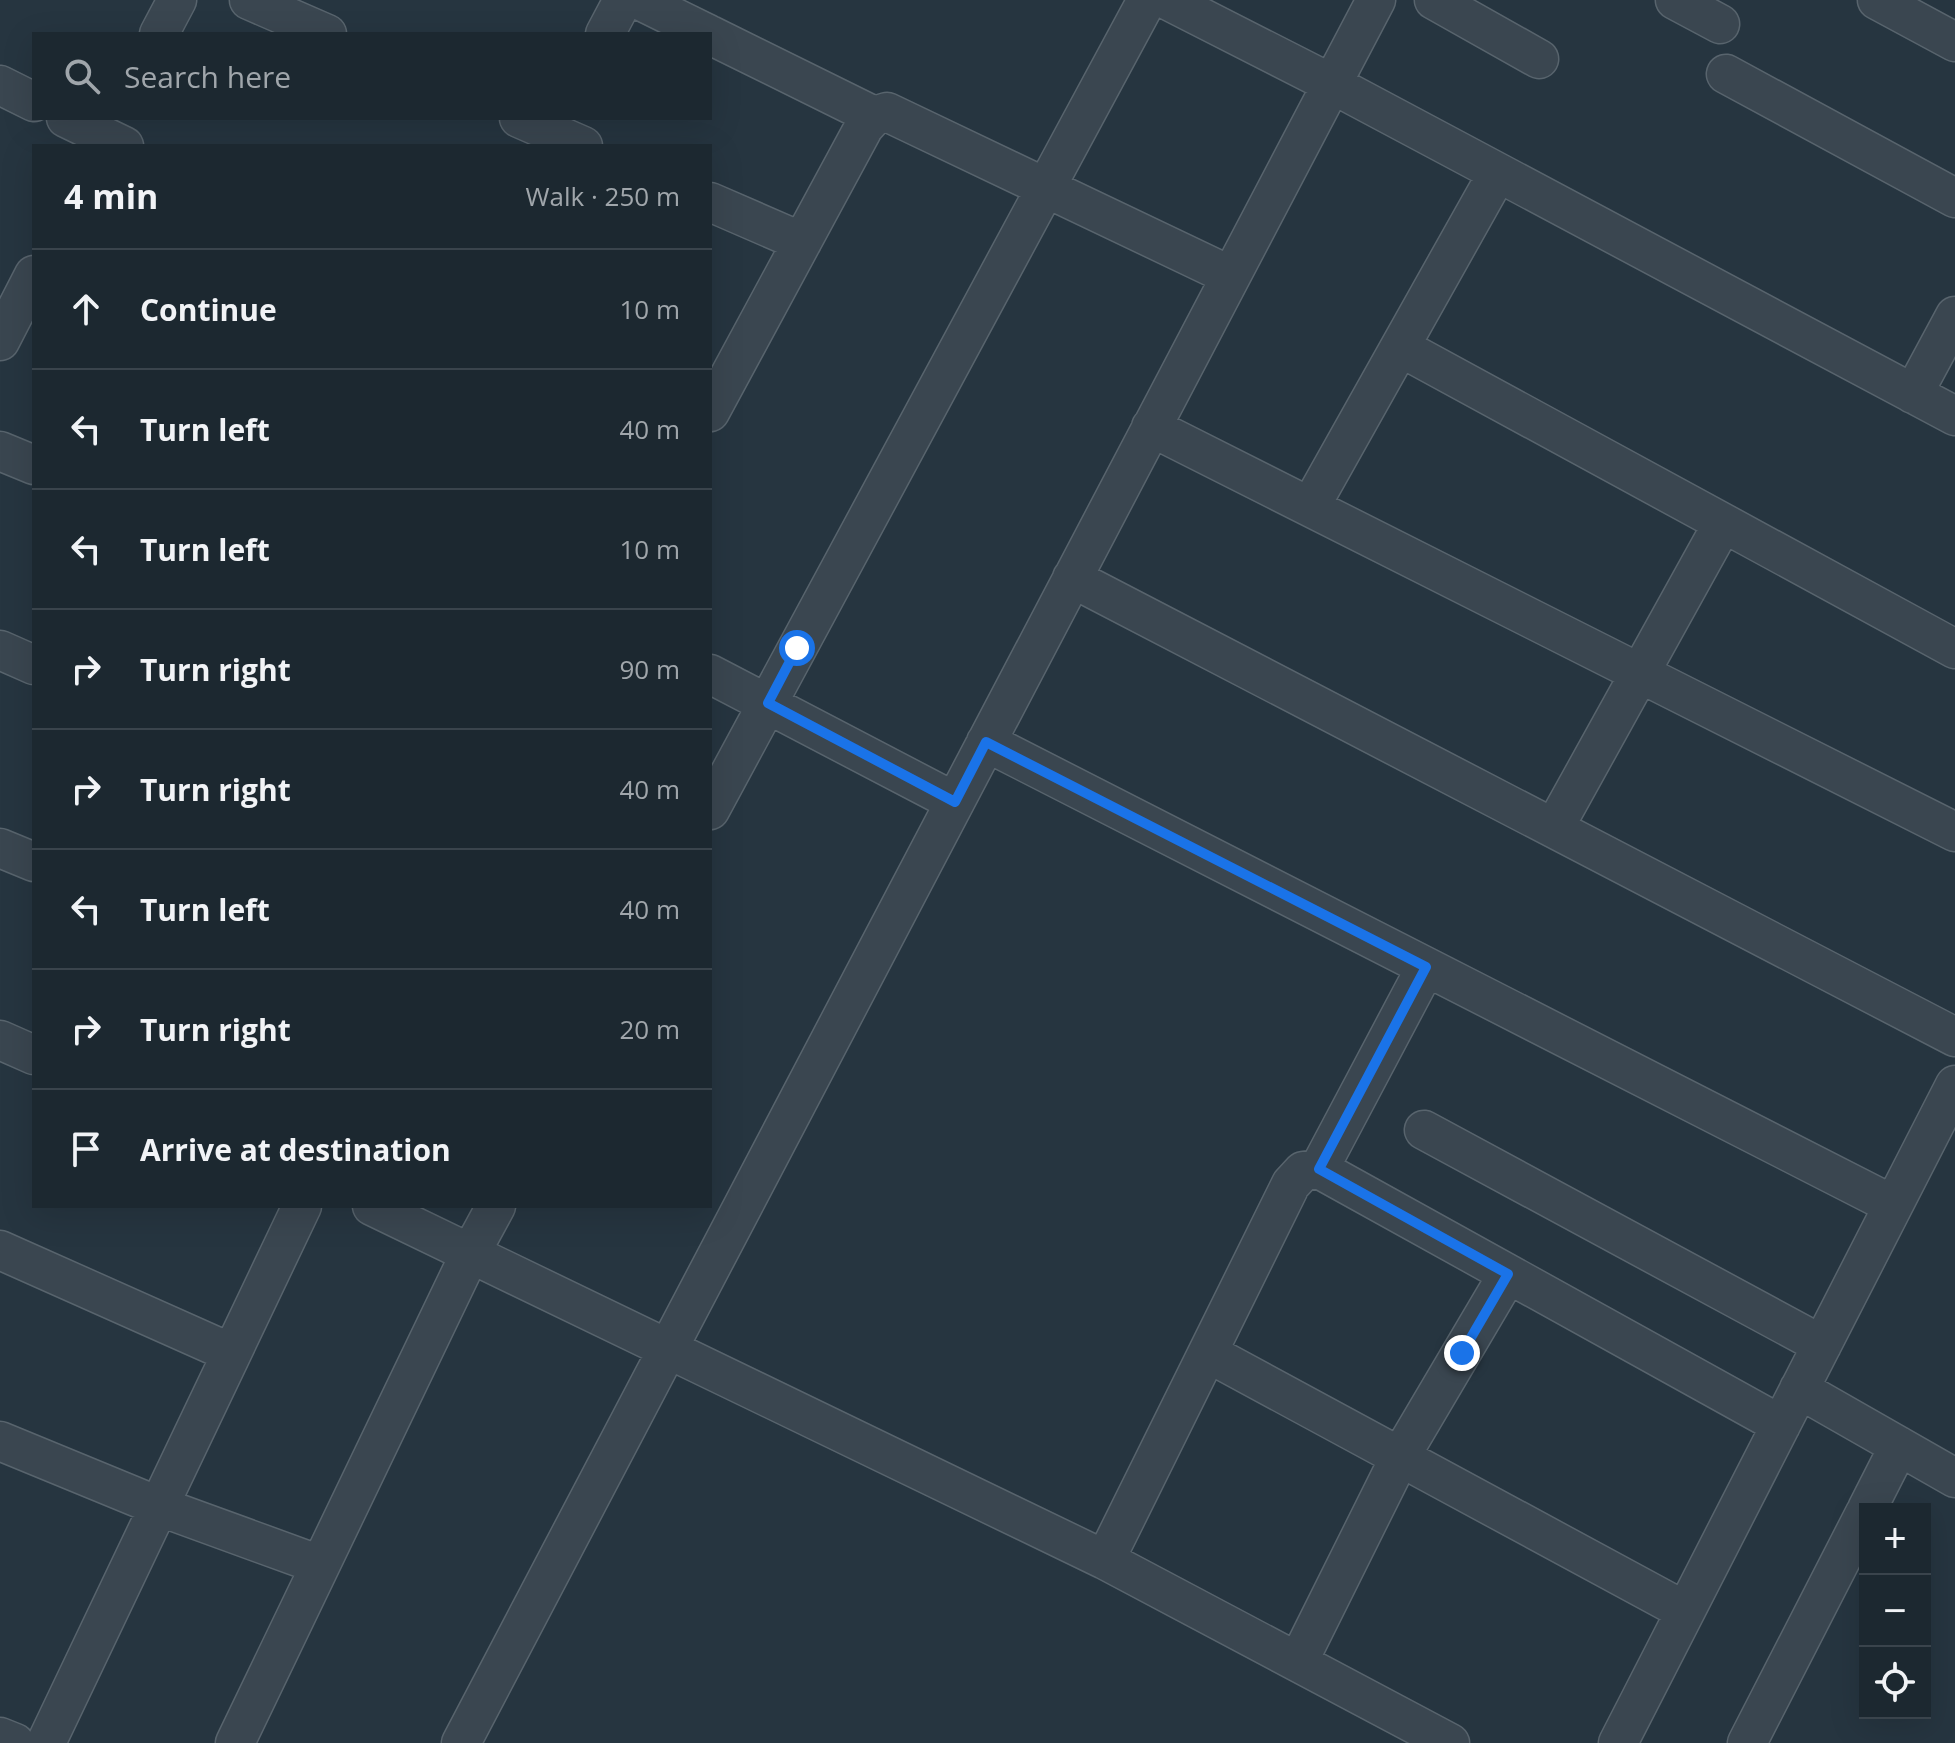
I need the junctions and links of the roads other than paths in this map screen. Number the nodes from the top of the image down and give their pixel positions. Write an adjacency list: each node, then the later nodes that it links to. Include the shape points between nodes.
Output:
1 (177, 0): 12 (street)
2 (249, 0): 13 (street)
3 (623, 0): 14 (street)
4 (639, 0): 15 (street)
5 (1147, 0): 27 (street)
6 (1167, 0): 20 (street)
7 (1376, 0): 20 (street)
8 (1434, 0): 18 (street)
9 (1675, 0): 11 (street)
10 (1877, 0): 17 (street)
11 (1720, 24)
12 (160, 32)
13 (322, 32)
14 (606, 32)
15 (703, 32)
16 (712, 36): 23 (street)
17 (1955, 42)
18 (1539, 59)
19 (1726, 74): 28 (street)
20 (1332, 84): 26 (street); 31 (street)
21 (0, 85): 22 (street)
22 (32, 101)
23 (874, 116): 27 (street, via 887,112); 30 (street)
24 (71, 120): 25 (street)
25 (112, 137)
26 (1497, 174): 35 (street); 36 (street)
27 (1046, 187): 31 (street); 50 (street)
28 (1955, 198)
29 (712, 203): 30 (street)
30 (802, 242): 37 (street)
31 (1231, 276): 39 (street)
32 (23, 287): 34 (street)
33 (1955, 316): 36 (street)
34 (0, 341)
35 (1400, 347): 42 (street); 43 (street)
36 (1913, 394): 38 (street)
37 (712, 403)
38 (1955, 416)
39 (1151, 427): 42 (street); 44 (street)
40 (0, 451): 41 (street)
41 (32, 464)
42 (1310, 507): 49 (street)
43 (1723, 523): 45 (street); 49 (street)
44 (1072, 578): 51 (street); 54 (street)
45 (1955, 649)
46 (0, 650): 47 (street)
47 (32, 664)
48 (712, 675): 50 (street)
49 (1641, 676): 54 (street); 55 (street)
50 (768, 703): 52 (street); 53 (street)
51 (986, 742): 52 (street); 58 (street)
52 (955, 802): 73 (street)
53 (712, 806)
54 (1554, 828): 59 (street)
55 (1955, 832)
56 (0, 848): 57 (street)
57 (32, 861)
58 (1426, 967): 64 (street); 65 (street)
59 (1955, 1037)
60 (0, 1040): 61 (street)
61 (32, 1054)
62 (1955, 1085): 65 (street)
63 (1424, 1130): 72 (street)
64 (1319, 1169): 71 (street); 75 (street, via 1303,1171 1291,1184)
65 (1893, 1205): 72 (street)
66 (301, 1208): 74 (street)
67 (376, 1208): 70 (street)
68 (495, 1208): 70 (street)
69 (0, 1250): 74 (street)
70 (470, 1254): 73 (street); 86 (street)
71 (1508, 1274): 77 (street); 80 (street)
72 (1822, 1345): 76 (street)
73 (667, 1351): 85 (street); 93 (street)
74 (231, 1353): 83 (street)
75 (1208, 1353): 80 (street); 85 (street)
76 (1799, 1389): 77 (street); 79 (street)
77 (1781, 1425): 87 (street)
78 (0, 1441): 83 (street)
79 (1899, 1446): 81 (street); 82 (street)
80 (1400, 1457): 87 (street); 88 (street)
81 (1955, 1478)
82 (1870, 1503)
83 (158, 1506): 86 (street); 91 (street)
84 (1859, 1525): 96 (street)
85 (1105, 1560): 88 (street)
86 (320, 1565): 92 (street)
87 (1685, 1611): 95 (street)
88 (1298, 1662): 94 (street)
89 (0, 1737): 90 (street)
90 (15, 1743)
91 (46, 1743)
92 (235, 1743)
93 (461, 1743)
94 (1450, 1743)
95 (1618, 1743)
96 (1747, 1743)

